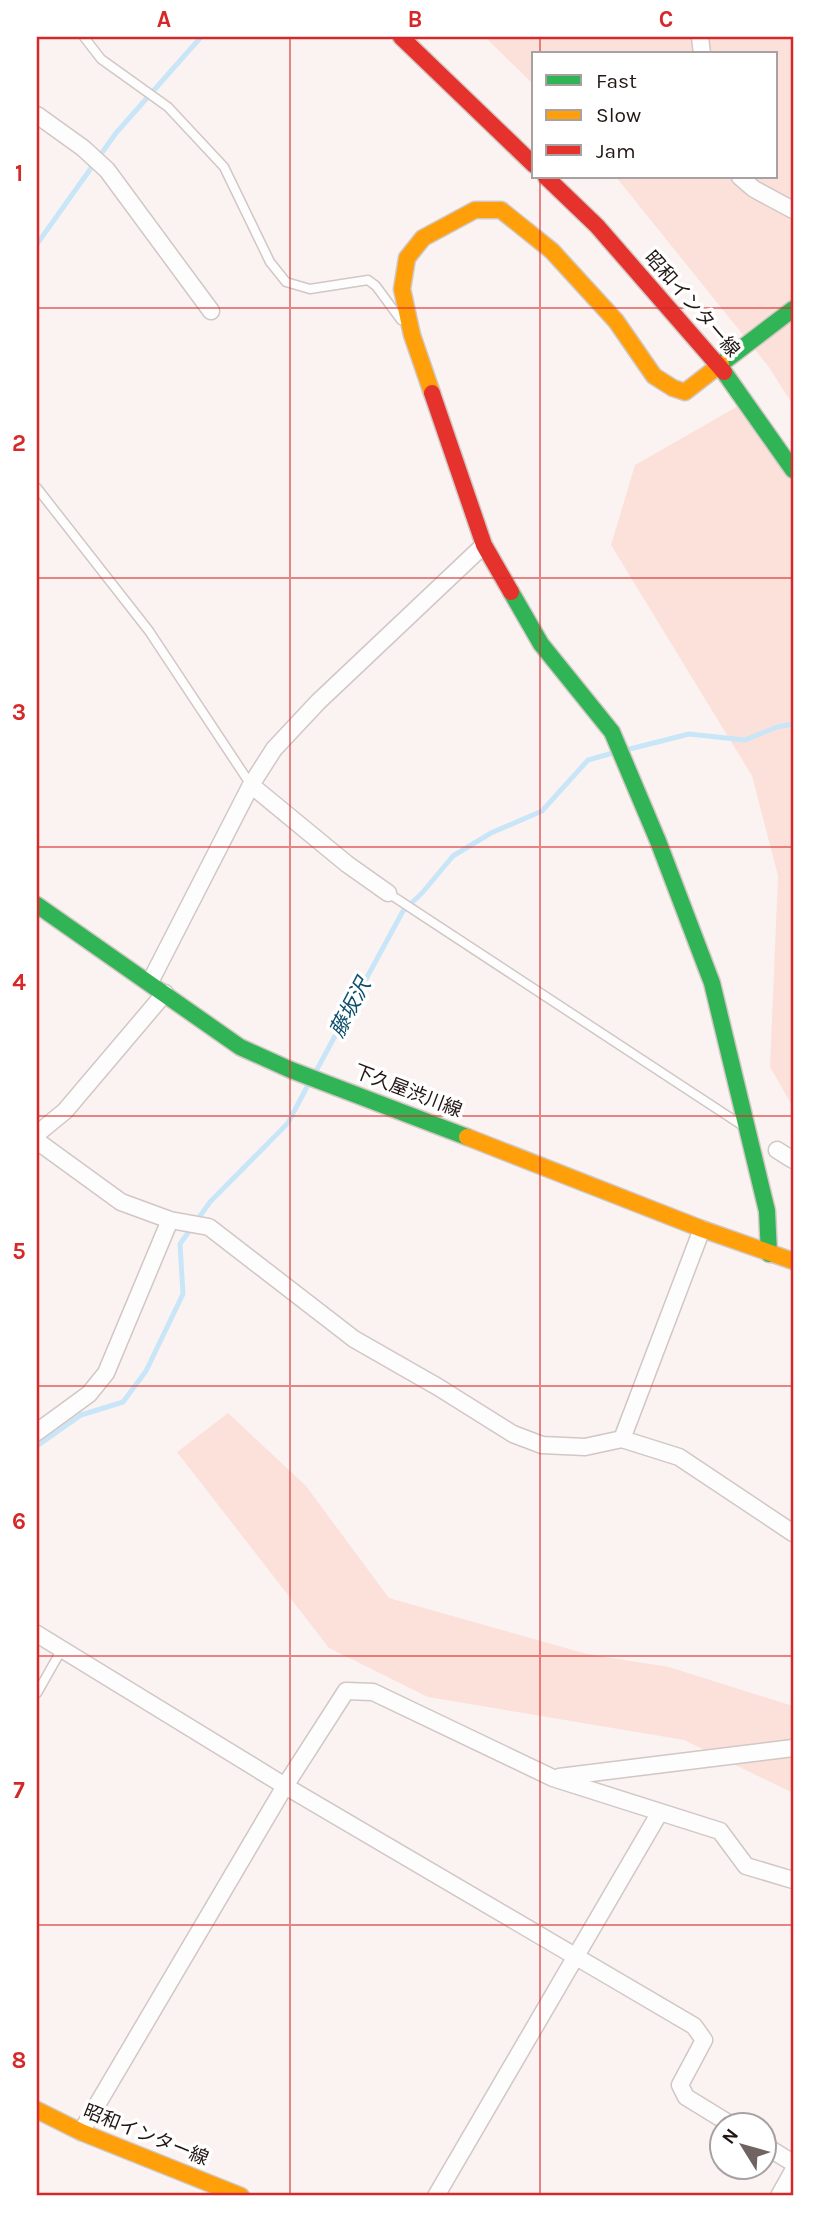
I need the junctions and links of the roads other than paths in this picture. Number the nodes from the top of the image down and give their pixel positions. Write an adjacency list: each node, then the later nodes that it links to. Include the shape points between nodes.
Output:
1 (84, 37): 10 (lane, via 102,59 168,107 224,167 270,262 286,282 310,289 368,279)
2 (401, 37): 4 (main road)
3 (37, 116): 9 (street, via 107,170)
4 (532, 163)
5 (547, 178): 11 (main road, 昭和インター線, via 597,226)
6 (741, 178): 7 (street)
7 (793, 210)
8 (793, 309): 11 (main road)
9 (211, 311)
10 (412, 335): 11 (main road, via 402,289 407,258 423,238 475,210 501,210 552,251 615,321 654,376 685,392); 14 (main road)
11 (720, 367): 12 (main road, 昭和インター線)
12 (793, 470)
13 (37, 488): 15 (lane, via 149,631)
14 (484, 545): 15 (street, via 318,702 274,749); 20 (main road, via 541,644 612,732 712,983)
15 (251, 785): 16 (street); 18 (street)
16 (388, 893): 20 (lane)
17 (37, 905): 18 (main road, 下久屋渋川線)
18 (150, 982): 19 (main road, 下久屋渋川線)
19 (165, 993): 21 (street, via 65,1111); 26 (main road, 下久屋渋川線, via 240,1047 291,1070)
20 (746, 1128): 27 (main road, via 767,1211)
21 (37, 1134)
22 (37, 1141): 25 (street, via 121,1202)
23 (777, 1150): 24 (street)
24 (793, 1160)
25 (170, 1220): 29 (street, via 106,1373 89,1394); 30 (street, via 209,1227 354,1339 513,1434 542,1445 585,1447)
26 (702, 1229): 27 (main road, 下久屋渋川線); 30 (street)
27 (769, 1254): 28 (main road, 下久屋渋川線)
28 (793, 1261)
29 (37, 1432)
30 (622, 1439): 31 (street, via 679,1457)
31 (793, 1533)
32 (37, 1634): 33 (street)
33 (62, 1649): 34 (lane); 37 (street)
34 (37, 1693)
35 (793, 1748): 36 (street)
36 (553, 1778): 37 (street, via 373,1692 346,1691); 38 (street)
37 (285, 1786): 40 (street); 43 (street)
38 (660, 1812): 39 (street, via 720,1831 746,1866); 40 (street)
39 (793, 1880)
40 (575, 1957): 42 (street, via 694,2026 704,2040 680,2085 686,2097); 48 (street)
41 (37, 2110): 43 (main road, 昭和インター線)
42 (708, 2110)
43 (81, 2132): 47 (main road, 昭和インター線)
44 (778, 2154): 45 (street)
45 (793, 2163)
46 (793, 2171): 49 (street)
47 (241, 2196)
48 (436, 2196)
49 (779, 2196)

